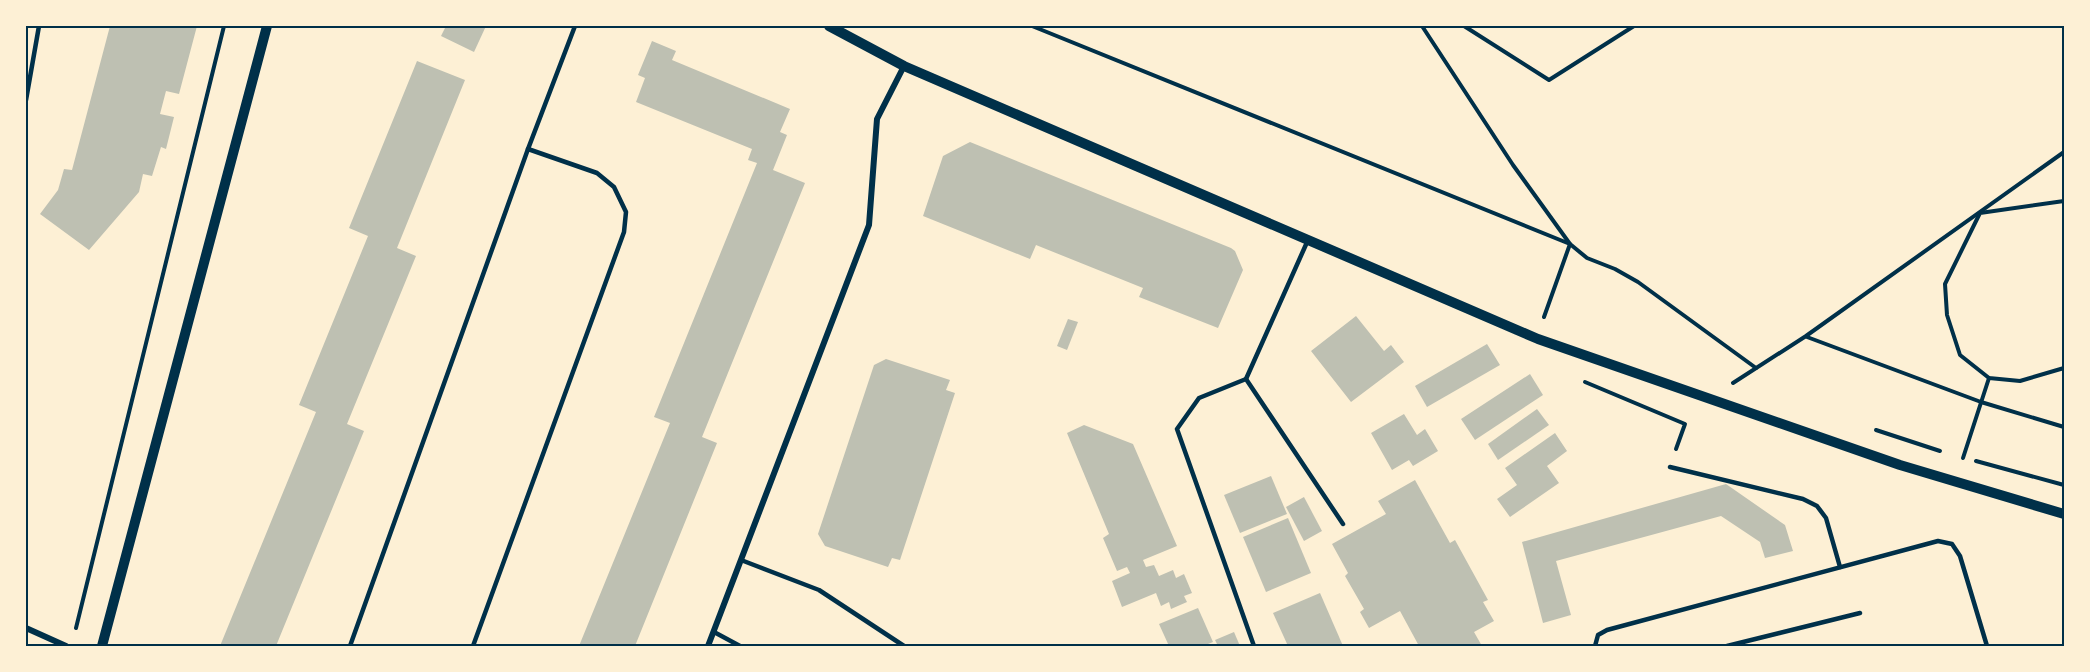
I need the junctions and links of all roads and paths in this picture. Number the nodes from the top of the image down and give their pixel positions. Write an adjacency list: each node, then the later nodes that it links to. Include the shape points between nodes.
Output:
1 (39, 26): 11 (lane)
2 (224, 26): 41 (path)
3 (267, 26): 43 (street)
4 (575, 26): 12 (lane)
5 (829, 26): 10 (street)
6 (1032, 26): 17 (path)
7 (1422, 26): 17 (path)
8 (1464, 26): 9 (path, via 1549,80)
9 (1634, 26)
10 (904, 66): 16 (street); 36 (street, via 877,119 870,225)
11 (26, 100)
12 (528, 149): 44 (lane); 45 (lane, via 597,173 614,187 626,212 624,232)
13 (2064, 152): 15 (path)
14 (2064, 201): 15 (path)
15 (1980, 213): 18 (path); 22 (path, via 1945,284 1947,315 1960,355)
16 (1308, 240): 19 (street); 23 (lane)
17 (1570, 244): 19 (path); 20 (path, via 1587,258 1638,282)
18 (1806, 336): 20 (path); 26 (path)
19 (1538, 339): 34 (street, via 1900,465)
20 (1756, 368): 25 (path, via 1732,384)
21 (2064, 368): 22 (path, via 2020,381)
22 (1989, 378): 26 (path)
23 (1246, 379): 35 (lane); 49 (lane, via 1199,398 1177,429)
24 (1582, 381): 32 (path, via 1685,424)
25 (1743, 387)
26 (1981, 402): 27 (path); 30 (path, via 1964,458)
27 (2064, 427)
28 (1875, 430): 29 (path)
29 (1941, 451)
30 (1952, 455)
31 (1975, 461): 33 (path)
32 (1670, 466): 37 (lane, via 1803,499 1817,506 1826,518)
33 (2064, 485)
34 (2064, 514)
35 (1343, 524)
36 (741, 560): 40 (street); 48 (lane, via 819,590)
37 (1840, 567): 50 (lane, via 1607,630 1598,635); 52 (lane, via 1938,541 1952,544 1960,556)
38 (1860, 613): 51 (lane)
39 (26, 628): 42 (street)
40 (714, 632): 46 (street); 47 (lane)
41 (74, 635)
42 (66, 646)
43 (102, 646)
44 (350, 646)
45 (473, 646)
46 (708, 646)
47 (740, 646)
48 (904, 646)
49 (1254, 646)
50 (1595, 646)
51 (1727, 646)
52 (1986, 646)

